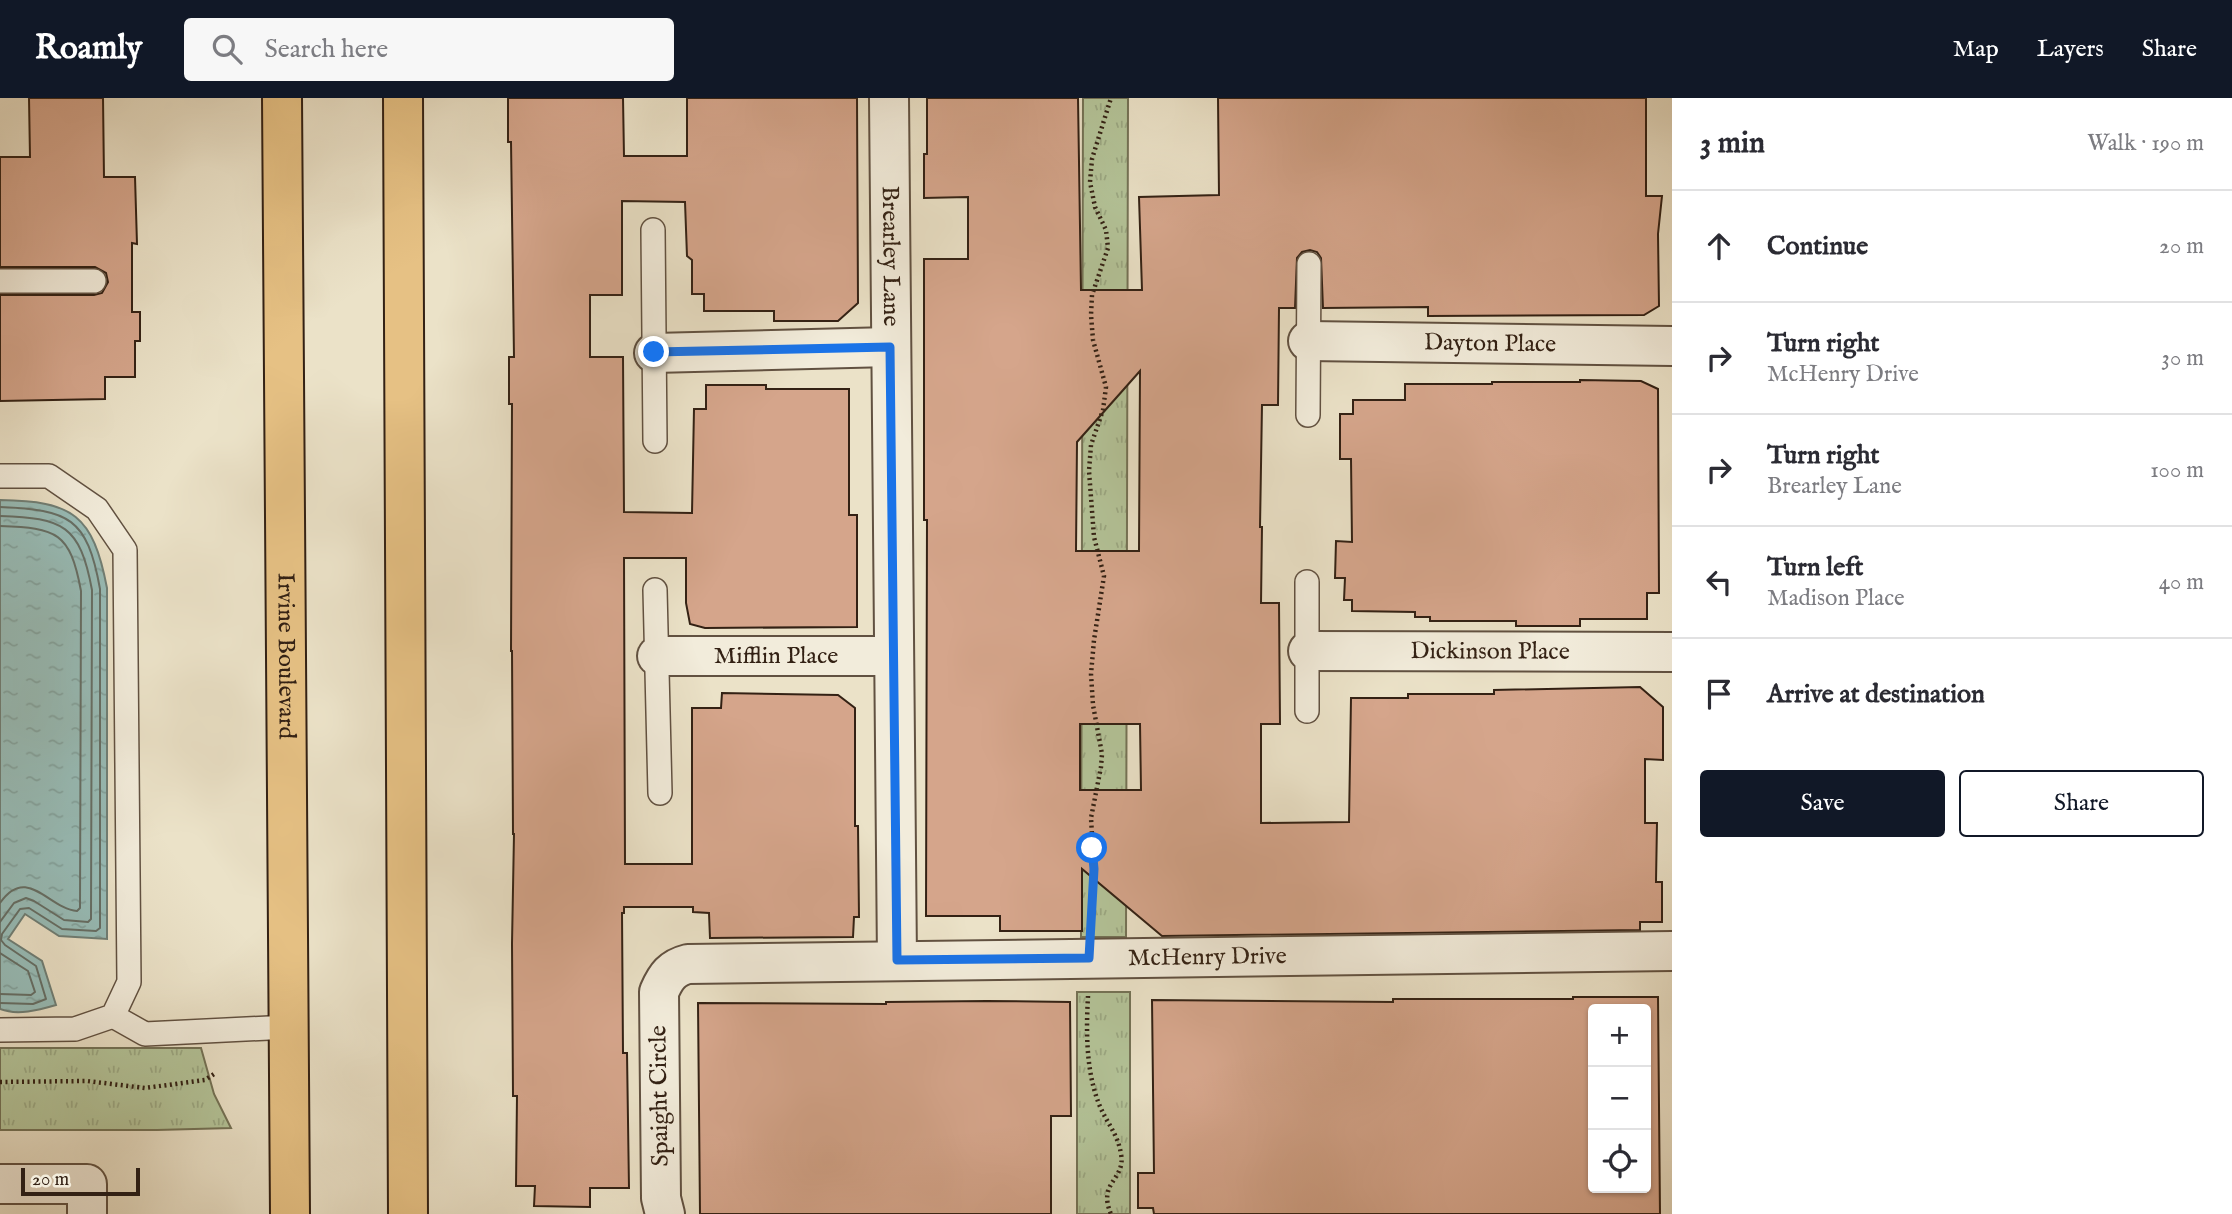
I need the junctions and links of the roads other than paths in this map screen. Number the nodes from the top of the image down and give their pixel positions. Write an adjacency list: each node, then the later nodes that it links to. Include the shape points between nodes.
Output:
1 (282, 98): 27 (main road, Irvine Boulevard)
2 (403, 98): 32 (main road)
3 (889, 98): 10 (street, Brearley Lane)
4 (653, 230): 11 (lane)
5 (1309, 264): 8 (lane)
6 (0, 281): 7 (lane)
7 (94, 281)
8 (1308, 341): 9 (street, Dayton Place); 12 (lane)
9 (1672, 346)
10 (890, 347): 11 (street); 20 (street, Brearley Lane)
11 (654, 352): 13 (lane)
12 (1308, 415)
13 (654, 441)
14 (0, 476): 26 (lane, via 49,477 97,509 125,550 129,982)
15 (1307, 582): 17 (lane)
16 (655, 590): 19 (lane)
17 (1308, 651): 18 (street, Dickinson Place); 21 (lane)
18 (1672, 652)
19 (657, 656): 20 (street, Mifflin Place); 22 (lane)
20 (894, 656): 24 (street, Brearley Lane)
21 (1307, 711)
22 (660, 793)
23 (1672, 951): 24 (street, McHenry Drive)
24 (897, 960): 25 (street, McHenry Drive, via 688,964 676,967)
25 (665, 978): 33 (street, Spaight Circle, via 659,992 661,1198)
26 (113, 1016): 27 (lane, via 145,1034); 28 (lane, via 75,1029)
27 (289, 1027): 31 (main road, Irvine Boulevard)
28 (0, 1030)
29 (0, 1184): 30 (street, via 87,1184)
30 (87, 1214)
31 (290, 1214)
32 (408, 1214)
33 (666, 1214)

